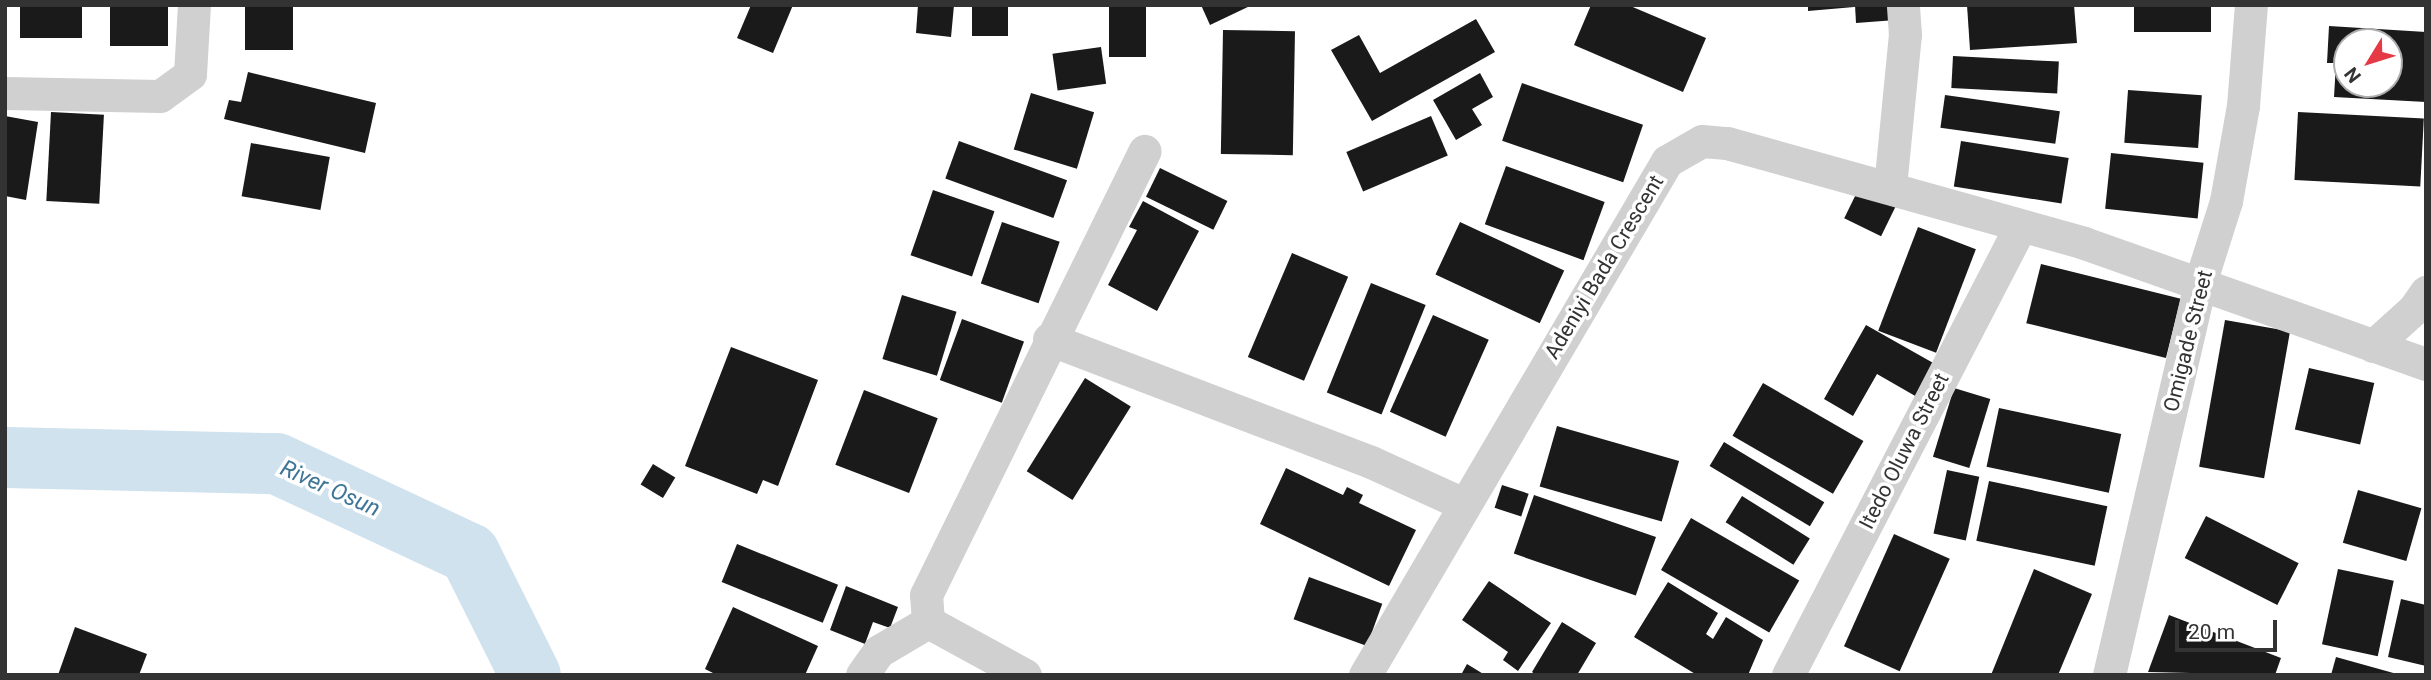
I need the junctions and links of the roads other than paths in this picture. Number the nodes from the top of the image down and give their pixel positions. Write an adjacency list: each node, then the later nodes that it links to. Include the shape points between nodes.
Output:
1 (194, 5): 4 (street, via 190,74 160,96)
2 (1903, 5): 6 (street, via 1905,34)
3 (2251, 5): 8 (street, Omigade Street, via 2243,106 2226,201)
4 (5, 93)
5 (1144, 151): 10 (street)
6 (1890, 187): 7 (street, Adeniyi Bada Crescent); 13 (street, Adeniyi Bada Crescent, via 1727,143 1702,141 1667,161)
7 (2020, 227): 8 (street, Adeniyi Bada Crescent); 18 (street, Itedo Oluwa Street)
8 (2200, 283): 11 (street, Adeniyi Bada Crescent); 19 (street, Omigade Street)
9 (2426, 292): 11 (street, via 2414,309)
10 (1049, 339): 13 (street, via 1371,462); 14 (street, via 926,595)
11 (2372, 346): 12 (street, Adeniyi Bada Crescent)
12 (2426, 364)
13 (1463, 504): 17 (street, Adeniyi Bada Crescent)
14 (928, 622): 15 (street, via 878,652); 16 (street)
15 (862, 675)
16 (1025, 675)
17 (1365, 675)
18 (1787, 675)
19 (2109, 675)

